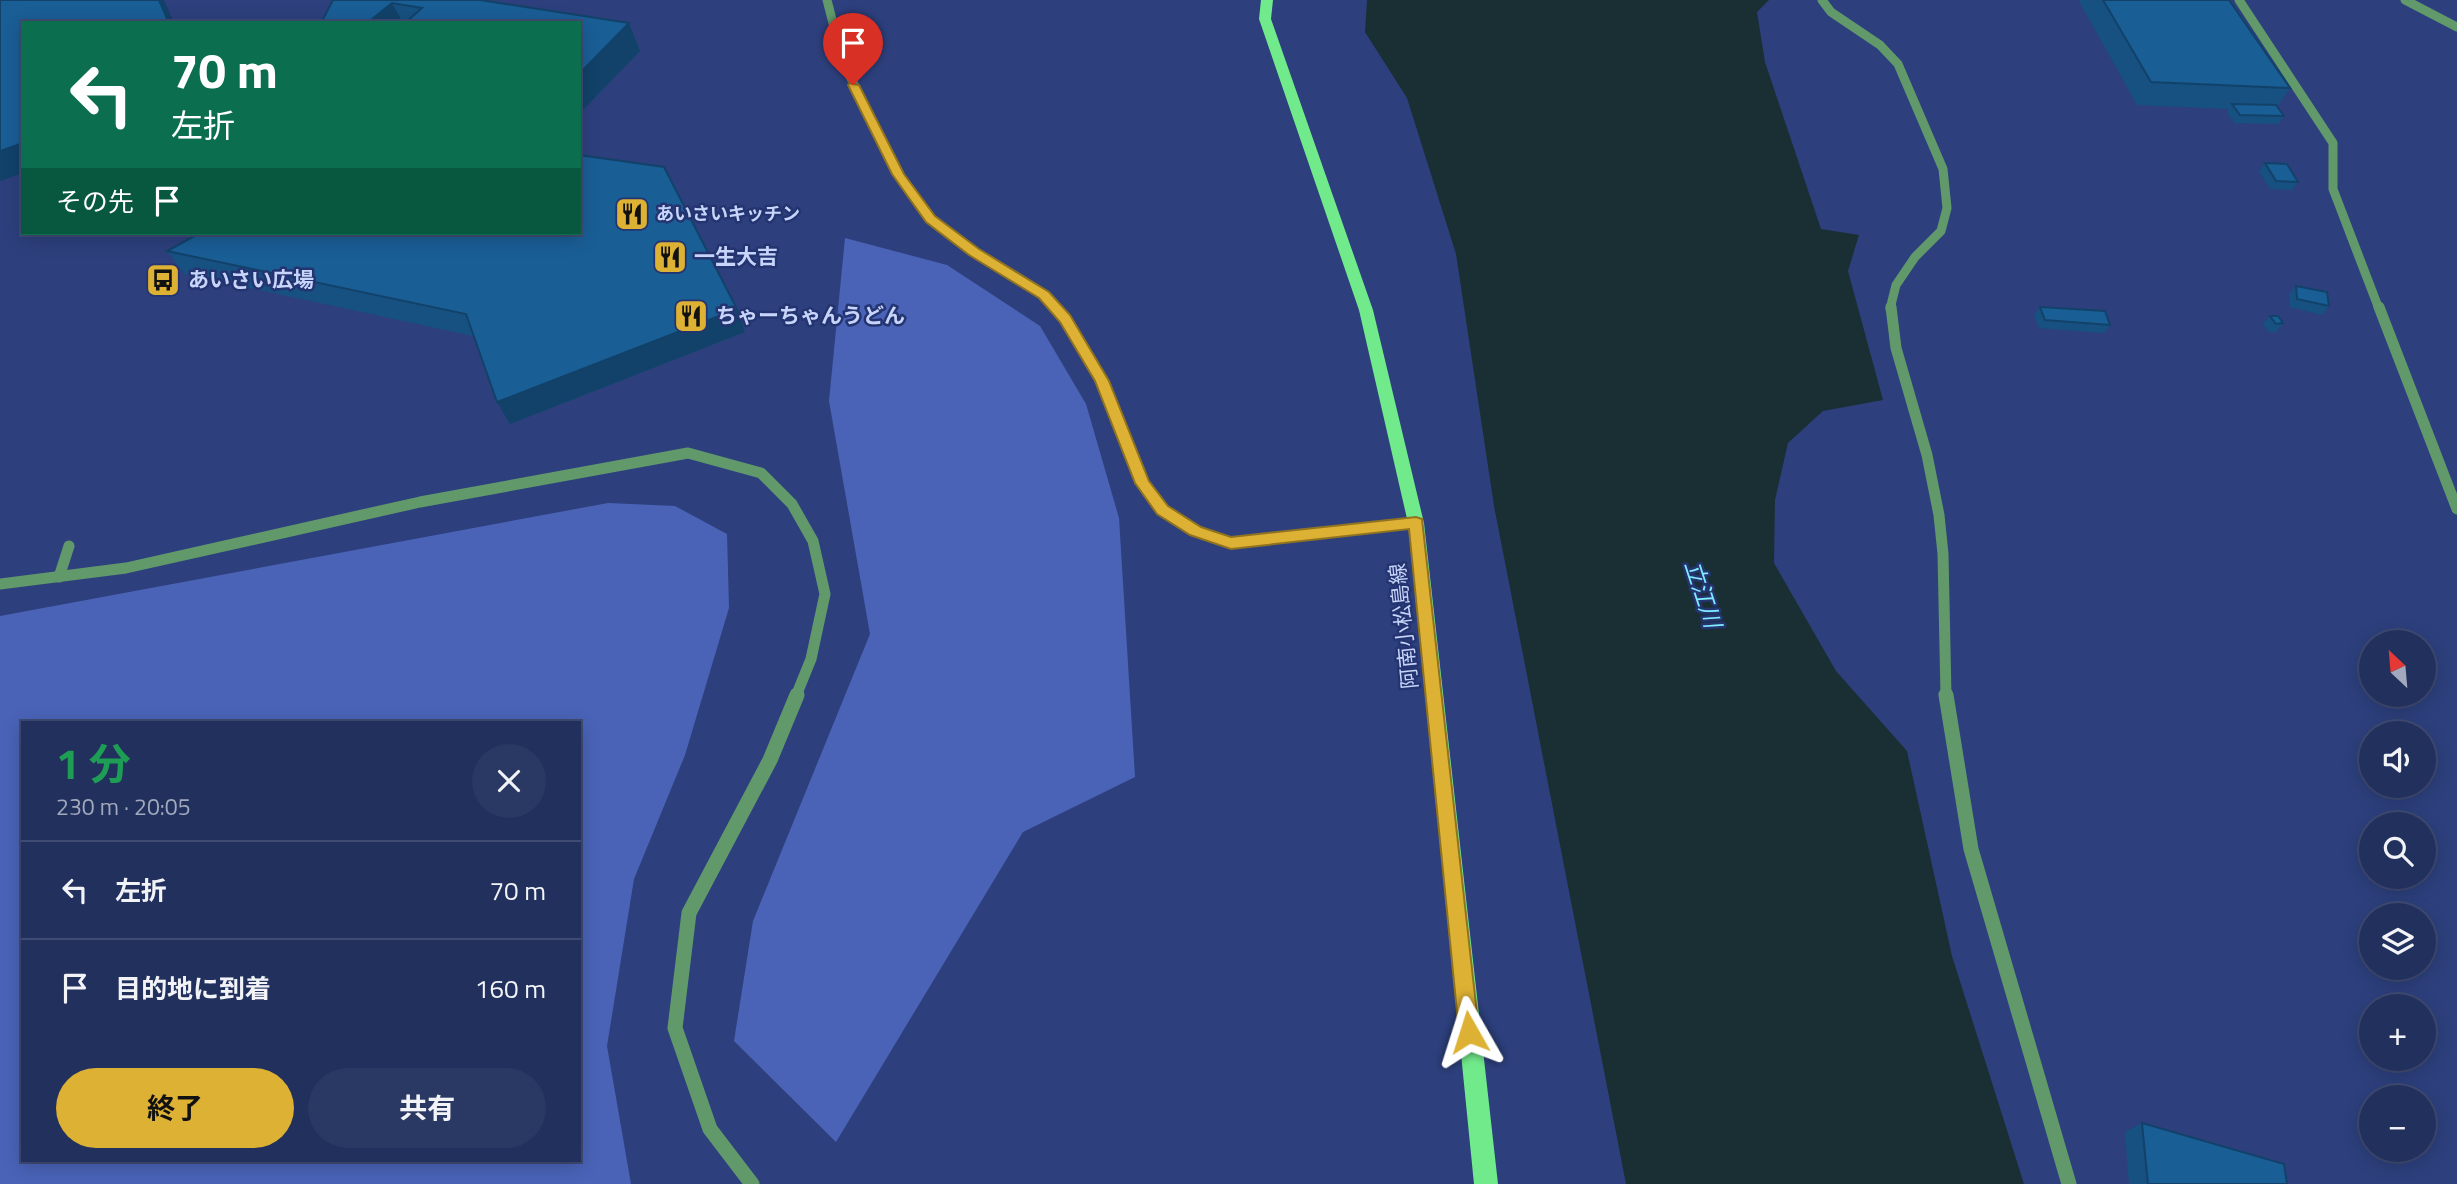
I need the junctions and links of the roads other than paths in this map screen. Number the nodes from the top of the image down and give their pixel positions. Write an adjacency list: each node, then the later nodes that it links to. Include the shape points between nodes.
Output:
1 (827, 0): 8 (street, via 843,62 898,174 930,219 1044,295 1065,319 1102,381 1142,483 1163,510 1195,531 1231,543)
2 (1267, 0): 8 (main road, 阿南小松島線, via 1265,19 1366,310)
3 (1822, 0): 14 (street, via 1898,64 1943,169 1947,208 1941,231 1896,285 1890,310 1939,515 1947,709 1971,849)
4 (2239, 0): 7 (street, via 2333,143 2333,189)
5 (2405, 0): 6 (street)
6 (2457, 27)
7 (2457, 509)
8 (1416, 523): 13 (main road, 阿南小松島線)
9 (69, 546): 10 (street)
10 (58, 576): 11 (street); 12 (street, via 126,568 420,502 688,453 761,473 792,504 813,541 825,594 811,659 770,760 689,913 675,1028 710,1129)
11 (0, 584)
12 (752, 1184)
13 (1486, 1184)
14 (2069, 1184)

